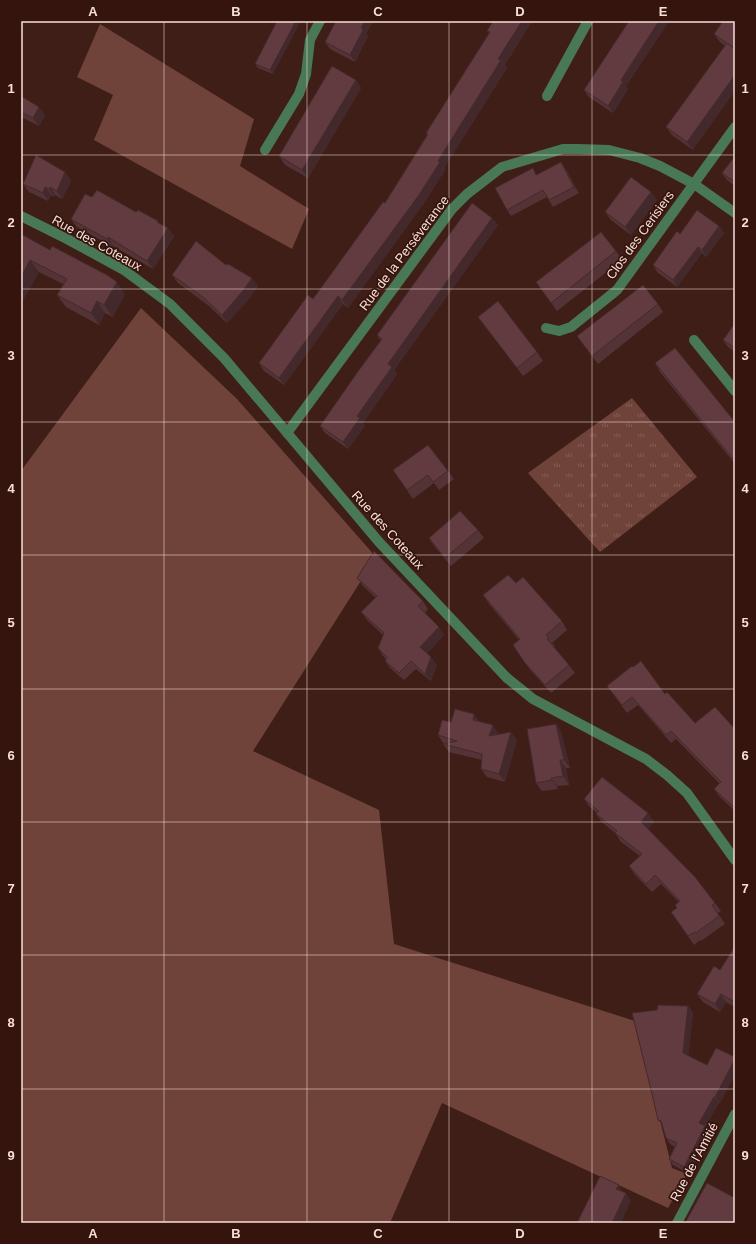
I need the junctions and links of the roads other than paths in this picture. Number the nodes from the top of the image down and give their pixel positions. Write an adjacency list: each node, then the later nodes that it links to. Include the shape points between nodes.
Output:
1 (320, 21): 5 (street, via 310,40 306,74 299,94)
2 (588, 21): 3 (street)
3 (547, 96)
4 (735, 127): 6 (street, Clos des Cerisiers)
5 (265, 150)
6 (694, 184): 7 (street, Rue de la Perséverance); 9 (street, Clos des Cerisiers, via 617,290 571,327 559,331); 12 (street, Rue de la Perséverance, via 640,158 609,150 564,149 502,167 452,209)
7 (735, 213)
8 (21, 216): 12 (street, Rue des Coteaux, via 124,270 170,304 224,358)
9 (546, 328)
10 (694, 340): 11 (street)
11 (735, 391)
12 (287, 433): 13 (street, Rue des Coteaux, via 379,542 507,678 533,699 646,759 667,775 687,793)
13 (735, 860)
14 (735, 1114): 15 (street, Rue de l'Amitié)
15 (677, 1223)

